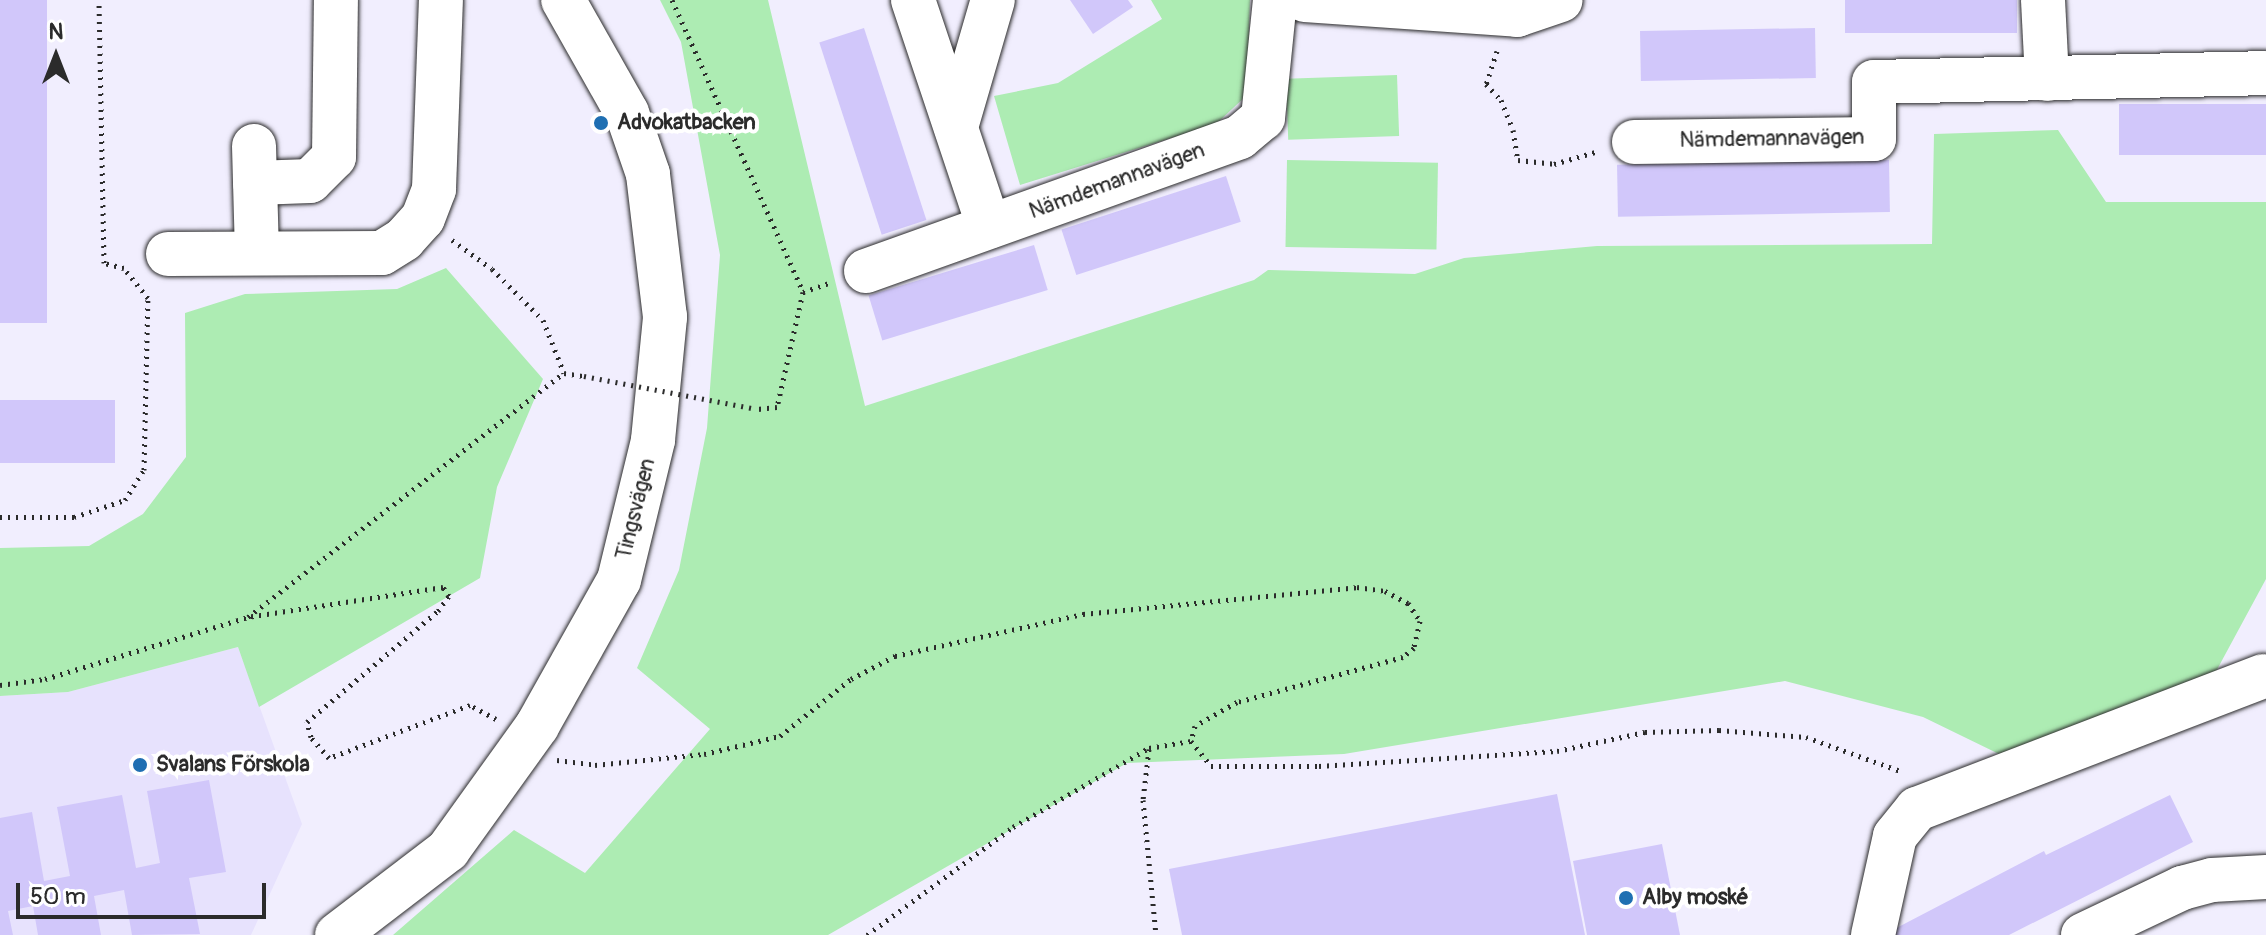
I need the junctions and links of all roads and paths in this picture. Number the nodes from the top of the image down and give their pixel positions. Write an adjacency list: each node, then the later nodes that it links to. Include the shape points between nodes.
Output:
1 (99, 0): 23 (path, via 104,263 124,268 148,298 144,470 125,500 74,517)
2 (336, 0): 19 (street, via 334,157 310,181 254,164)
3 (441, 0): 17 (street, via 434,189)
4 (563, 0): 33 (street, Tingsvägen, via 627,113 648,174 665,317 653,440 619,580 537,726 448,850)
5 (672, 0): 22 (path, bridge, via 803,292 777,407 757,409)
6 (913, 0): 15 (street)
7 (993, 0): 15 (street)
8 (1275, 0): 18 (street, Nämdemannavägen, via 1263,118 1240,137)
9 (1305, 0): 12 (street)
10 (1561, 0): 12 (street)
11 (2043, 0): 14 (street)
12 (1517, 15): 16 (path, via 1489,66 1486,84 1501,100 1518,160 1554,164)
13 (2266, 73): 14 (street, Nämdemannavägen)
14 (2047, 79): 16 (street, Nämdemannavägen, via 1874,82 1874,139)
15 (956, 127): 18 (street)
16 (1634, 142)
17 (423, 218): 19 (street, via 382,253); 22 (path, via 492,269 543,320)
18 (989, 227): 21 (street, Nämdemannavägen)
19 (257, 252): 20 (street)
20 (168, 254)
21 (866, 271)
22 (564, 373): 24 (path)
23 (0, 517)
24 (248, 617): 26 (path, via 45,679); 27 (path, via 443,587 449,596 438,611 307,722 311,737 329,758 470,705)
25 (2263, 676): 31 (street)
26 (0, 685)
27 (500, 722)
28 (1191, 741): 29 (path); 30 (path, via 1195,726 1237,702 1403,657 1414,648 1420,621 1408,603 1385,591 1357,587 1083,614 895,656 851,679 780,736 704,754 610,764); 31 (path, via 1211,766 1319,766 1557,751 1645,732 1719,730 1806,737 1921,779)
29 (1149, 748): 34 (path, via 1013,827); 35 (path, via 1143,800)
30 (556, 760)
31 (1943, 798): 36 (street, via 1917,809 1895,836)
32 (2266, 877): 37 (street, via 2212,880 2182,888)
33 (337, 935)
34 (867, 935)
35 (1156, 935)
36 (1873, 935)
37 (2083, 935)

